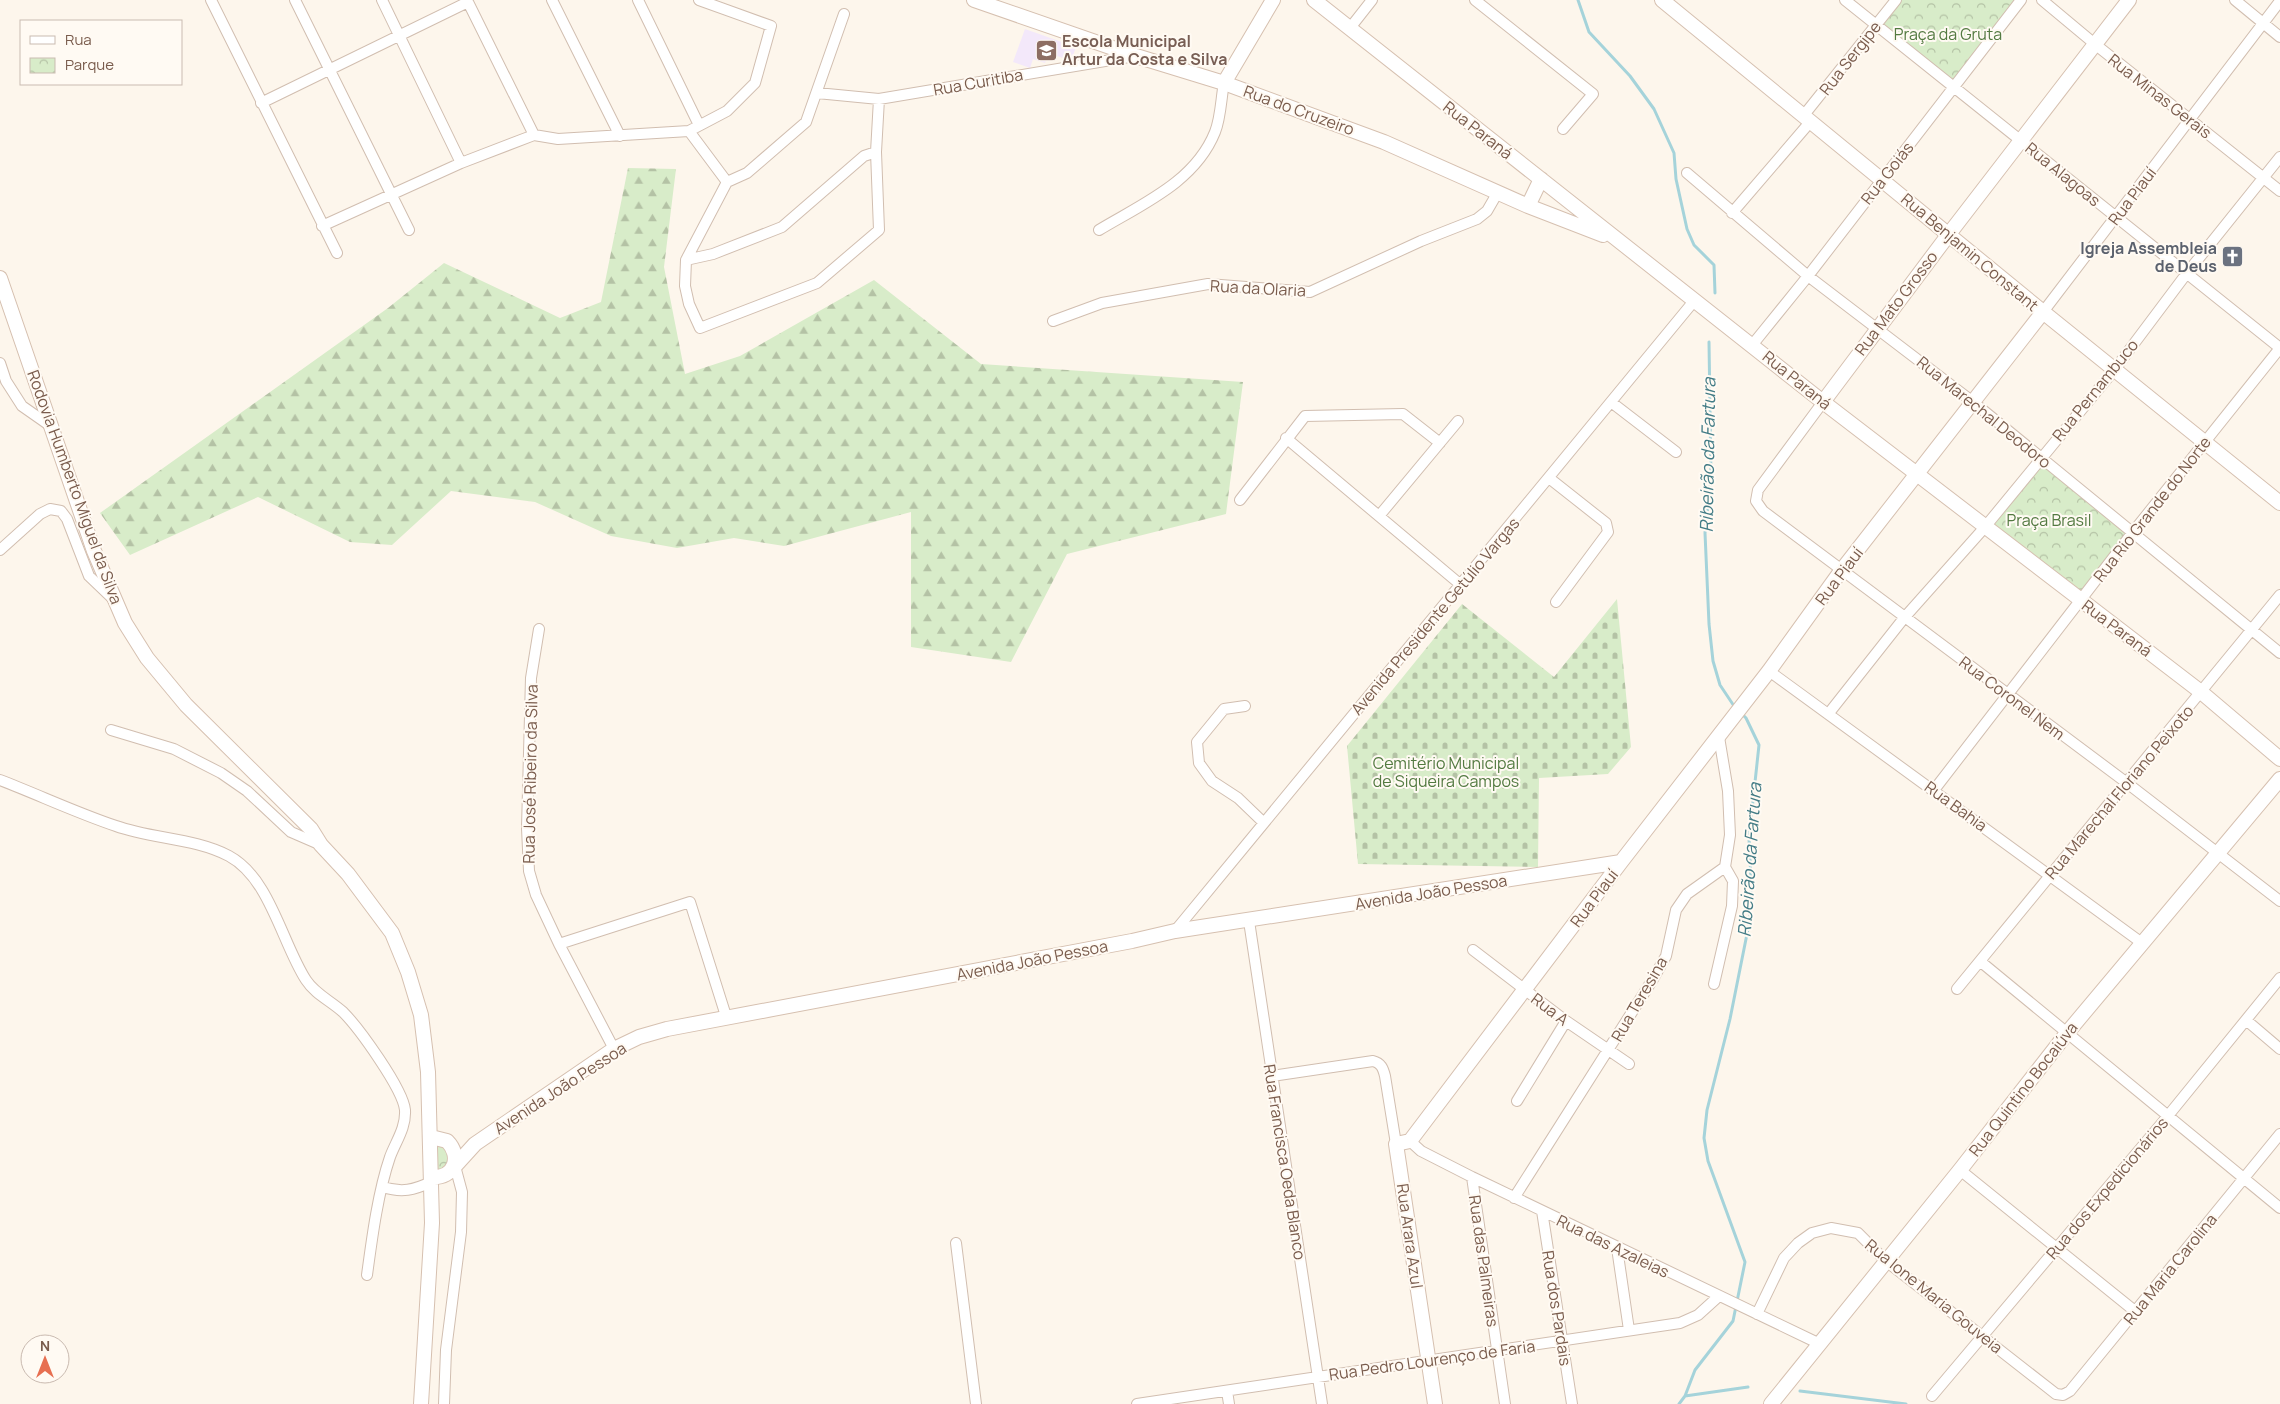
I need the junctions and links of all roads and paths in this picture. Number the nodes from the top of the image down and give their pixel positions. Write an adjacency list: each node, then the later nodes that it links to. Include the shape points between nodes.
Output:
1 (211, 0): 34 (street)
2 (296, 0): 29 (street)
3 (382, 0): 25 (street)
4 (552, 0): 41 (street)
5 (638, 0): 37 (street)
6 (699, 0): 37 (street, via 771,26 755,83 727,111)
7 (974, 0): 28 (street, Rua do Cruzeiro)
8 (1273, 0): 30 (street)
9 (1314, 0): 24 (street, Rua Paraná)
10 (1372, 0): 24 (street)
11 (1662, 0): 35 (street, Rua Benjamin Constant)
12 (1845, 0): 23 (street, Rua Alagoas)
13 (1896, 0): 23 (street, Rua Sergipe)
14 (2021, 0): 31 (street, Rua Goiás)
15 (2042, 0): 27 (street, Rua Minas Gerais)
16 (2129, 0): 27 (street, Rua Mato Grosso)
17 (2236, 0): 22 (street)
18 (468, 1): 25 (street); 40 (street)
19 (1477, 1): 38 (street, via 1593,94)
20 (2280, 1): 22 (street, Rua Piauí)
21 (844, 14): 32 (street)
22 (2263, 23): 26 (street); 36 (street, Rua Piauí)
23 (1876, 24): 31 (street, Rua Alagoas); 35 (street, Rua Sergipe)
24 (1350, 28): 48 (street, Rua Paraná)
25 (400, 35): 29 (street); 45 (street)
26 (2280, 37)
27 (2096, 45): 36 (street, Rua Minas Gerais); 42 (street, Rua Mato Grosso)
28 (1136, 56): 30 (street, Rua do Cruzeiro); 33 (street, Rua Curitiba)
29 (330, 69): 34 (street); 53 (street)
30 (1224, 83): 52 (street, Rua do Cruzeiro, via 1384,142); 59 (street, via 1215,131 1201,158 1176,184)
31 (1954, 86): 42 (street, Rua Alagoas); 49 (street, Rua Goiás)
32 (816, 93): 33 (street, Rua Curitiba); 50 (street, via 806,122 747,173)
33 (879, 99): 43 (street)
34 (261, 103): 57 (street)
35 (1807, 118): 49 (street, Rua Benjamin Constant); 55 (street, Rua Sergipe)
36 (2190, 120): 47 (street, Rua Minas Gerais); 56 (street, Rua Piauí)
37 (699, 125): 39 (street)
38 (1562, 129)
39 (689, 131): 41 (street); 50 (street)
40 (534, 135): 41 (street, via 558,139); 45 (street)
41 (620, 136)
42 (2022, 141): 56 (street, Rua Alagoas); 60 (street, Rua Mato Grosso)
43 (876, 152): 63 (street, via 864,156 782,226 713,254); 63 (street, via 879,230 817,283 700,328 685,286)
44 (2280, 157): 47 (street, Rua Pernambuco)
45 (461, 163): 53 (street)
46 (1687, 173): 55 (street, Rua Marechal Deodoro)
47 (2263, 177): 51 (street, Rua Minas Gerais); 64 (street, Rua Pernambuco)
48 (1541, 179): 54 (street); 61 (street, Rua Paraná)
49 (1882, 180): 60 (street, Rua Benjamin Constant); 65 (street, Rua Goiás)
50 (727, 182): 63 (street)
51 (2280, 191)
52 (1498, 192): 54 (street, Rua do Cruzeiro); 69 (street, Rua da Olaria, via 1487,211 1477,219 1310,292 1208,284 1102,303)
53 (392, 193): 57 (street); 58 (street)
54 (1528, 206): 61 (street, Rua do Cruzeiro)
55 (1732, 213): 65 (street, Rua Marechal Deodoro)
56 (2116, 217): 64 (street, Rua Alagoas); 68 (street, Rua Piauí)
57 (322, 226): 62 (street)
58 (409, 230)
59 (1099, 230)
60 (1948, 234): 68 (street, Rua Benjamin Constant); 70 (street, Rua Mato Grosso)
61 (1616, 240): 67 (street, Rua Paraná)
62 (337, 253)
63 (686, 260)
64 (2187, 273): 72 (street, Rua Alagoas); 74 (street, Rua Pernambuco)
65 (1808, 276): 70 (street, Rua Marechal Deodoro); 71 (street, Rua Goiás)
66 (0, 278): 79 (street, Rodovia Humberto Miguel da Silva)
67 (1694, 300): 71 (street, Rua Paraná); 75 (street, Avenida Presidente Getúlio Vargas)
68 (2042, 312): 74 (street, Rua Benjamin Constant); 77 (street, Rua Piauí)
69 (1053, 321)
70 (1877, 328): 76 (street, Rua Mato Grosso); 77 (street, Rua Marechal Deodoro)
71 (1753, 344): 76 (street, Rua Paraná)
72 (2280, 348): 81 (street, Rua Rio Grande do Norte)
73 (0, 363): 79 (street, via 6,381 22,406)
74 (2114, 369): 81 (street, Rua Benjamin Constant); 84 (street, Rua Pernambuco)
75 (1611, 402): 83 (street); 86 (street, Avenida Presidente Getúlio Vargas)
76 (1823, 402): 85 (street, Rua Paraná); 87 (street, Rua Mato Grosso)
77 (1973, 402): 84 (street, Rua Marechal Deodoro); 85 (street, Rua Piauí)
78 (1458, 421): 82 (street)
79 (53, 427): 97 (street, Rodovia Humberto Miguel da Silva)
80 (1286, 438): 82 (street, via 1305,416 1403,414); 88 (street); 90 (street)
81 (2205, 441): 89 (street, Rua Benjamin Constant); 92 (street, Rua Rio Grande do Norte)
82 (1440, 444): 90 (street)
83 (1676, 452)
84 (2040, 457): 91 (street, Rua Pernambuco); 92 (street, Rua Marechal Deodoro)
85 (1917, 474): 91 (street, Rua Paraná); 94 (street, Rua Piauí)
86 (1549, 478): 95 (street, Avenida Presidente Getúlio Vargas); 99 (street, via 1606,523 1608,532)
87 (1758, 490): 94 (street, Rua Coronel Nem, via 1756,501 1763,511)
88 (1240, 500)
89 (2280, 503)
90 (1379, 516): 95 (street)
91 (1985, 527): 98 (street, Rua Paraná); 100 (street, Rua Pernambuco)
92 (2133, 532): 98 (street, Rua Rio Grande do Norte); 102 (street, Rua Marechal Deodoro)
93 (0, 550): 97 (street, via 40,514 50,510 61,511 89,576)
94 (1841, 571): 100 (street, Rua Coronel Nem); 104 (street, Rua Piauí)
95 (1461, 584): 116 (street, Avenida Presidente Getúlio Vargas)
96 (2280, 595): 102 (street, Rua Marechal Floriano Peixoto)
97 (113, 599): 117 (street, Rodovia Humberto Miguel da Silva, via 147,658 186,705 311,829)
98 (2081, 601): 105 (street, Rua Paraná); 106 (street, Rua Rio Grande do Norte)
99 (1556, 602)
100 (1904, 618): 106 (street, Rua Coronel Nem); 108 (street, Rua Pernambuco)
101 (539, 629): 126 (street, Rua José Ribeiro da Silva, via 531,678 528,871)
102 (2251, 630): 103 (street, Rua Marechal Deodoro); 105 (street, Rua Marechal Floriano Peixoto)
103 (2280, 653)
104 (1770, 671): 108 (street, Rua Bahia); 110 (street, Rua Piauí)
105 (2201, 692): 111 (street, Rua Paraná); 114 (street, Rua Marechal Floriano Peixoto)
106 (2008, 695): 114 (street, Rua Coronel Nem); 115 (street, Rua Rio Grande do Norte)
107 (1245, 706): 116 (street, via 1224,708 1197,742 1199,763 1212,781 1238,798)
108 (1829, 713): 115 (street, Rua Bahia)
109 (111, 730): 117 (street, via 174,749 221,773 247,791 292,832)
110 (1719, 736): 119 (street, Rua Piauí); 120 (street, via 1728,791 1730,834)
111 (2280, 759)
112 (2280, 779): 118 (street, Rua Quintino Bocaiúva)
113 (0, 780): 154 (street, via 117,827 190,843 230,856 250,875 266,896 307,982 343,1012 381,1062 403,1099 403,1126 390,1156)
114 (2127, 783): 118 (street, Rua Coronel Nem); 121 (street, Rua Marechal Floriano Peixoto)
115 (1934, 790): 121 (street, Rua Bahia)
116 (1264, 823): 124 (street, Avenida Presidente Getúlio Vargas)
117 (321, 845): 145 (street, Rodovia Humberto Miguel da Silva, via 348,874 392,932 408,972 421,1015)
118 (2218, 853): 122 (street, Rua Coronel Nem); 125 (street, Rua Quintino Bocaiúva)
119 (1621, 862): 123 (street, Avenida João Pessoa); 132 (street, Rua Piauí)
120 (1725, 868): 130 (street, via 1733,881 1732,906); 139 (street, Rua Teresina, via 1687,894 1676,910 1666,956)
121 (2050, 874): 125 (street, Rua Bahia); 128 (street, Rua Marechal Floriano Peixoto)
122 (2280, 901)
123 (1249, 920): 124 (street, Avenida João Pessoa); 141 (street, Rua Francisca Oeda Blanco)
124 (1175, 931): 133 (street, Avenida João Pessoa, via 817,1002)
125 (2142, 943): 136 (street, Rua Quintino Bocaiúva)
126 (559, 944): 133 (street, via 690,902); 138 (street, Rua José Ribeiro da Silva)
127 (1473, 950): 132 (street, Rua A)
128 (1981, 962): 131 (street, Rua Marechal Floriano Peixoto); 136 (street)
129 (2280, 978): 134 (street, Rua dos Expedicionários)
130 (1714, 984)
131 (1957, 989)
132 (1525, 990): 135 (street, Rua A); 147 (street, Rua Piauí)
133 (726, 1016): 138 (street, Avenida João Pessoa, via 667,1029)
134 (2246, 1020): 137 (street); 143 (street, Rua dos Expedicionários)
135 (1566, 1021): 139 (street, Rua A); 142 (street)
136 (2067, 1033): 143 (street); 150 (street, Rua Quintino Bocaiúva)
137 (2280, 1049)
138 (614, 1050): 148 (street, Avenida João Pessoa)
139 (1610, 1050): 140 (street, Rua A); 155 (street, Rua Teresina)
140 (1628, 1064)
141 (1272, 1076): 147 (street, Rua Arara Azul, via 1379,1062 1384,1068); 172 (street, Rua Francisca Oeda Blanco)
142 (1517, 1102)
143 (2167, 1116): 153 (street); 160 (street, Rua dos Expedicionários)
144 (2280, 1134): 153 (street, Rua Maria Carolina)
145 (431, 1137): 146 (street); 152 (street, Rodovia Humberto Miguel da Silva)
146 (447, 1141): 148 (street); 149 (street, via 455,1152)
147 (1403, 1142): 151 (street, Rua das Azaleias); 171 (street, Rua Arara Azul)
148 (475, 1144): 149 (street, Avenida João Pessoa)
149 (455, 1166): 152 (street, Avenida João Pessoa, via 444,1176); 177 (street, via 462,1192 461,1232 446,1350)
150 (1960, 1170): 160 (street); 161 (street, Rua Quintino Bocaiúva)
151 (1472, 1178): 155 (street, Rua das Azaleias); 170 (street, Rua das Palmeiras)
152 (432, 1179): 154 (street, Avenida João Pessoa, via 411,1191); 176 (street, Rodovia Humberto Miguel da Silva)
153 (2244, 1179): 156 (street); 164 (street, Rua Maria Carolina)
154 (383, 1187): 162 (street)
155 (1514, 1198): 157 (street, Rua das Azaleias)
156 (2280, 1208)
157 (1542, 1211): 159 (street, Rua das Azaleias); 168 (street, Rua dos Pardais)
158 (956, 1243): 178 (street)
159 (1618, 1248): 163 (street, Rua das Azaleias); 166 (street)
160 (2056, 1248): 164 (street); 167 (street, Rua dos Expedicionários)
161 (1886, 1261): 165 (street, Rua Ione Maria Gouveia, via 1858,1233 1831,1228 1812,1233 1784,1258); 167 (street, Rua Ione Maria Gouveia); 169 (street, Rua Quintino Bocaiúva)
162 (367, 1275)
163 (1722, 1298): 165 (street, Rua das Azaleias); 166 (street, Rua Pedro Lourenço de Faria, via 1680,1323)
164 (2136, 1312): 174 (street, Rua Maria Carolina, via 2070,1391)
165 (1757, 1314): 169 (street, Rua das Azaleias)
166 (1629, 1330): 168 (street, Rua Pedro Lourenço de Faria)
167 (1983, 1337): 174 (street, Rua Ione Maria Gouveia); 175 (street, Rua dos Expedicionários)
168 (1562, 1341): 170 (street, Rua Pedro Lourenço de Faria); 184 (street, Rua dos Pardais)
169 (1820, 1344): 185 (street, Rua Quintino Bocaiúva)
170 (1497, 1350): 171 (street, Rua Pedro Lourenço de Faria); 183 (street, Rua das Palmeiras)
171 (1428, 1359): 172 (street, Rua Pedro Lourenço de Faria); 182 (street, Rua Arara Azul)
172 (1318, 1377): 173 (street, Rua Pedro Lourenço de Faria); 181 (street, Rua Francisca Oeda Blanco)
173 (1227, 1391): 179 (street, Rua Pedro Lourenço de Faria); 180 (street)
174 (2056, 1394)
175 (1932, 1396)
176 (421, 1404)
177 (444, 1404)
178 (976, 1404)
179 (1138, 1404)
180 (1229, 1404)
181 (1322, 1404)
182 (1435, 1404)
183 (1505, 1404)
184 (1572, 1404)
185 (1771, 1404)

